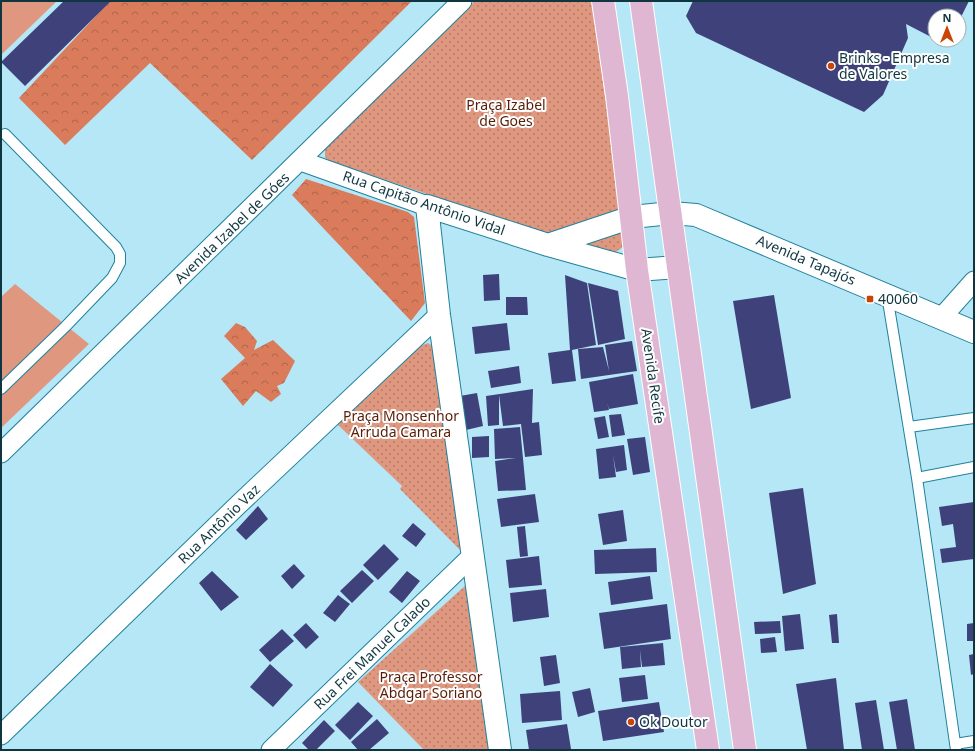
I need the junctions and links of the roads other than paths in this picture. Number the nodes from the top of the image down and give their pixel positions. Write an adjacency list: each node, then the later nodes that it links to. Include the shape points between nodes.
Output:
1 (462, 1): 5 (street, Avenida Izabel de Góes)
2 (603, 1): 8 (main road, Avenida Recife)
3 (641, 1): 7 (main road)
4 (6, 134): 17 (lane, via 116,247 120,254 120,263 112,278 97,294)
5 (301, 161): 6 (street, Rua Capitão Antônio Vidal); 20 (street, Avenida Izabel de Góes)
6 (427, 206): 9 (street, Rua Capitão Antônio Vidal); 14 (street)
7 (671, 213): 8 (street, Avenida Tapajós); 10 (main road); 13 (street, Avenida Tapajós, via 696,214)
8 (632, 217): 9 (street); 11 (main road, Avenida Recife)
9 (548, 245): 11 (street, Rua Capitão Antônio Vidal)
10 (678, 267): 11 (street, Rua Capitão Antônio Vidal); 30 (main road)
11 (637, 270): 29 (main road, Avenida Recife)
12 (974, 282): 15 (street)
13 (887, 295): 15 (street, Avenida Tapajós); 19 (lane)
14 (440, 315): 23 (street); 24 (street, Rua Antônio Vaz, via 239,504)
15 (942, 317): 16 (street, Avenida Tapajós)
16 (974, 332)
17 (1, 389)
18 (974, 418): 19 (lane)
19 (909, 427): 22 (lane)
20 (1, 454)
21 (974, 467): 22 (lane)
22 (917, 478): 26 (lane)
23 (472, 556): 27 (street, Rua Frei Manuel Calado); 28 (street)
24 (1, 735)
25 (974, 741): 26 (lane)
26 (955, 747)
27 (271, 750)
28 (500, 750)
29 (708, 750)
30 (745, 750)

